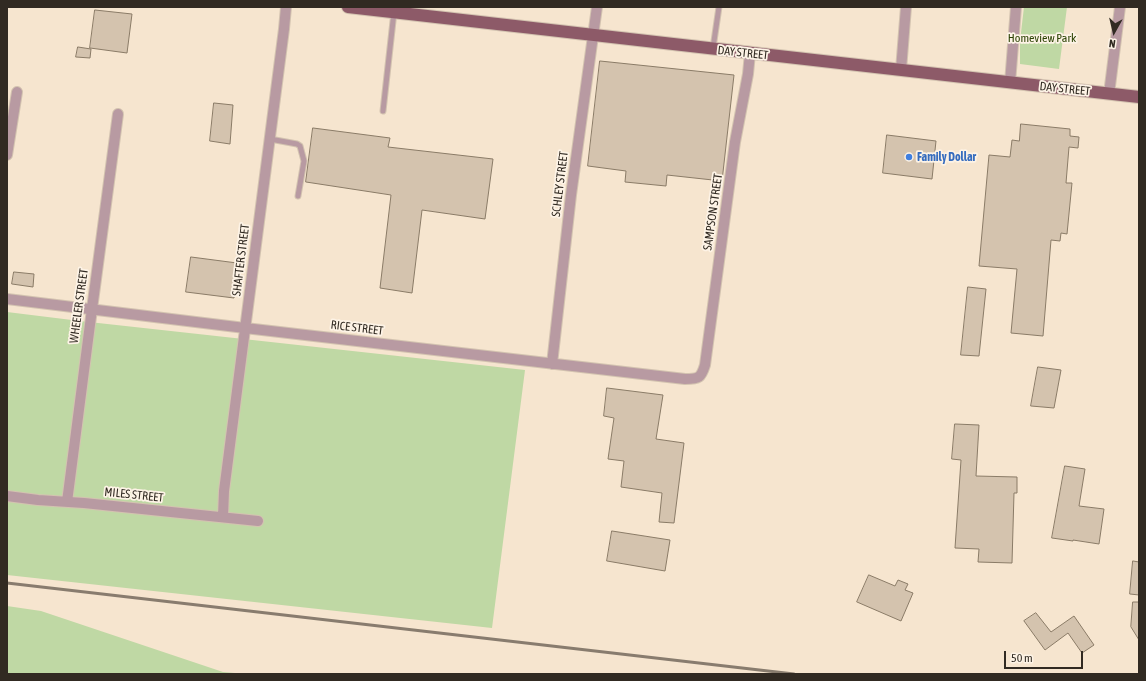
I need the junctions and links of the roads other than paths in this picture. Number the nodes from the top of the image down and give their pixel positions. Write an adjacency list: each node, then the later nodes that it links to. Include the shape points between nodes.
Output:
1 (286, 7): 19 (street, SHAFTER STREET)
2 (348, 7): 8 (main road, DAY STREET)
3 (597, 7): 9 (street, SCHLEY STREET)
4 (719, 7): 10 (lane)
5 (906, 7): 12 (street)
6 (1016, 7): 13 (street)
7 (1120, 7): 15 (street)
8 (394, 12): 9 (main road, DAY STREET); 17 (lane)
9 (592, 35): 10 (main road, DAY STREET); 25 (street, SCHLEY STREET)
10 (713, 49): 11 (main road, DAY STREET)
11 (750, 53): 12 (main road, DAY STREET); 26 (street, SAMPSON STREET)
12 (901, 70): 13 (main road, DAY STREET)
13 (1010, 83): 15 (main road, DAY STREET)
14 (17, 92): 20 (street)
15 (1110, 94): 16 (main road, DAY STREET)
16 (1139, 97)
17 (383, 111)
18 (118, 114): 23 (street, WHEELER STREET)
19 (270, 139): 21 (lane, via 300,146 304,161); 24 (street, SHAFTER STREET)
20 (7, 155)
21 (298, 196)
22 (7, 299): 23 (street, RICE STREET)
23 (92, 310): 24 (street, RICE STREET); 28 (street, WHEELER STREET)
24 (245, 328): 25 (street, RICE STREET); 29 (street, SHAFTER STREET, via 224,491)
25 (552, 364): 26 (street, RICE STREET, via 686,379 695,379)
26 (702, 374)
27 (7, 496): 28 (street, MILES STREET)
28 (68, 502): 29 (street, MILES STREET)
29 (223, 517): 30 (street, MILES STREET)
30 (258, 521)

